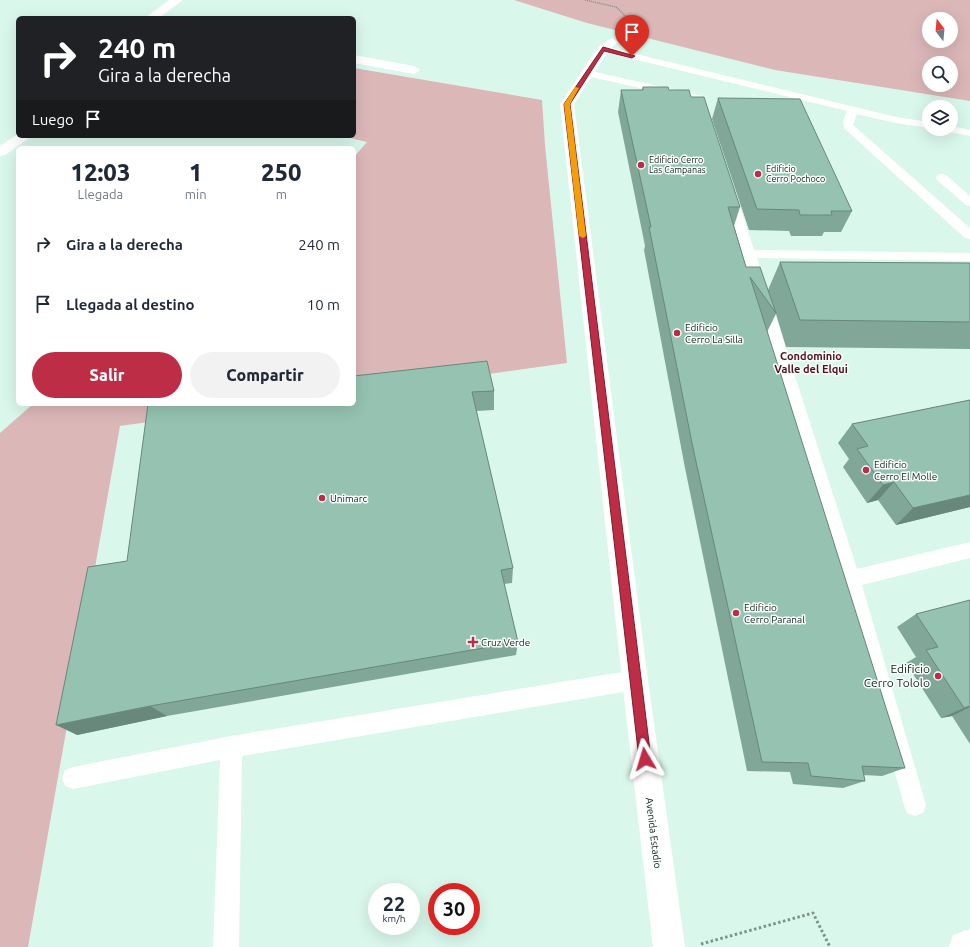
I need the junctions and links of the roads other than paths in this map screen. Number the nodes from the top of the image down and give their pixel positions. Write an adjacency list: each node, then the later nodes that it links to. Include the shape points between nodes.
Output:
1 (177, 0): 2 (street)
2 (154, 16)
3 (607, 45): 6 (street, Avenida Estadio); 7 (lane)
4 (356, 60): 5 (street)
5 (414, 70)
6 (586, 73): 9 (lane, via 699,98); 22 (street, Avenida Estadio, via 567,104)
7 (854, 109): 8 (lane); 17 (lane, via 848,126)
8 (922, 124)
9 (709, 128)
10 (958, 131): 11 (lane)
11 (970, 133)
12 (22, 138): 13 (street)
13 (0, 152)
14 (942, 178): 16 (lane)
15 (726, 180): 18 (lane)
16 (970, 202)
17 (970, 235)
18 (750, 254): 19 (lane); 21 (lane)
19 (970, 257)
20 (970, 550): 21 (lane)
21 (851, 579): 25 (lane)
22 (635, 680): 23 (lane); 28 (street, Avenida Estadio)
23 (231, 747): 24 (lane); 27 (lane)
24 (73, 778)
25 (915, 805)
26 (970, 945): 29 (street)
27 (226, 947)
28 (669, 947)
29 (964, 947)

